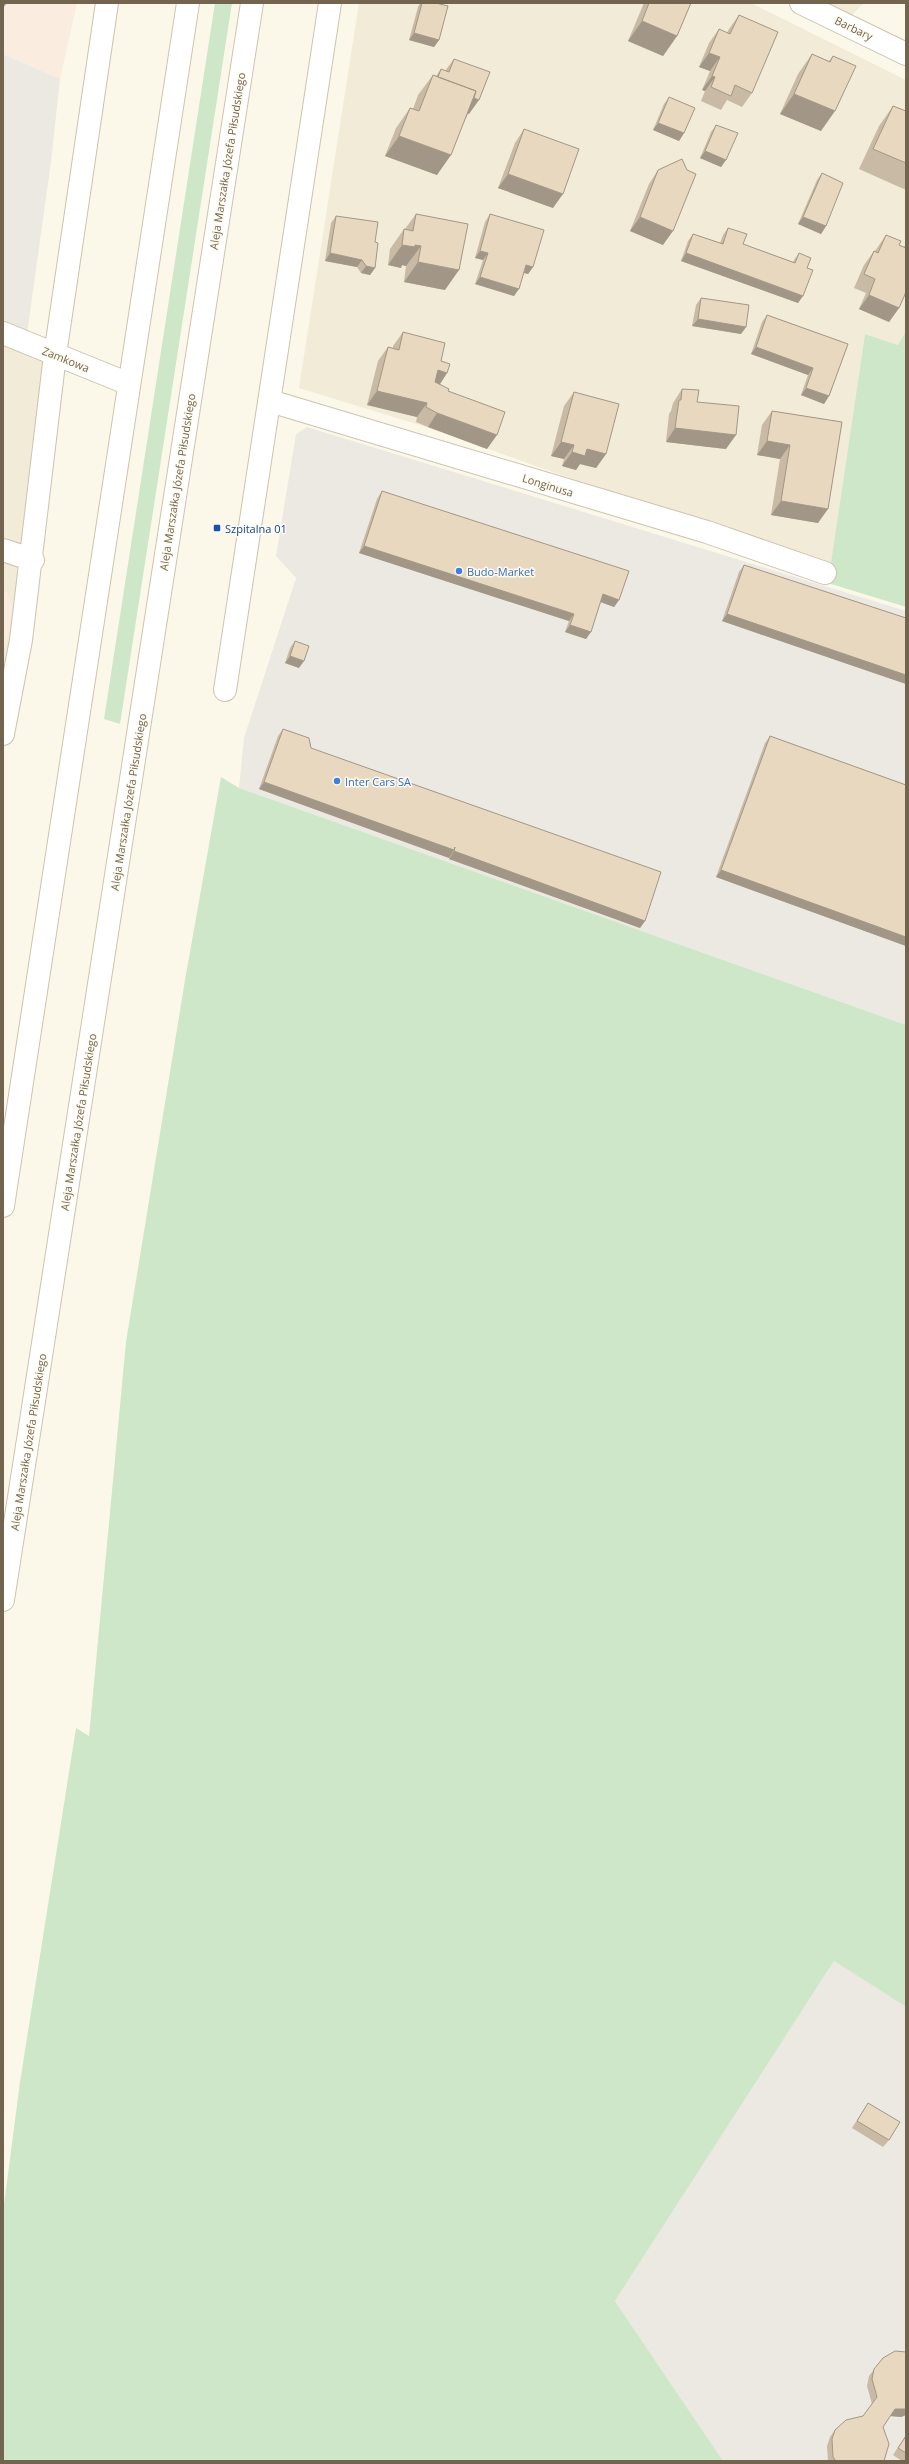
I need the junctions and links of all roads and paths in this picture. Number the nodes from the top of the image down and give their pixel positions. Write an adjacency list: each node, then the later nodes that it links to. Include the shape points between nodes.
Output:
1 (107, 3): 8 (main road)
2 (188, 3): 9 (main road)
3 (252, 3): 17 (main road, Aleja Marszałka Józefa Piłsudskiego)
4 (330, 3): 10 (main road)
5 (800, 3): 6 (main road, Barbary)
6 (906, 54)
7 (3, 333): 8 (main road, Zamkowa)
8 (55, 355): 9 (main road, Zamkowa); 12 (main road)
9 (129, 384): 16 (main road)
10 (270, 401): 13 (main road, Longinusa, via 707,532); 14 (main road)
11 (3, 550): 12 (main road)
12 (33, 560): 15 (main road)
13 (825, 573)
14 (225, 690)
15 (3, 734)
16 (3, 1206)
17 (3, 1600)

